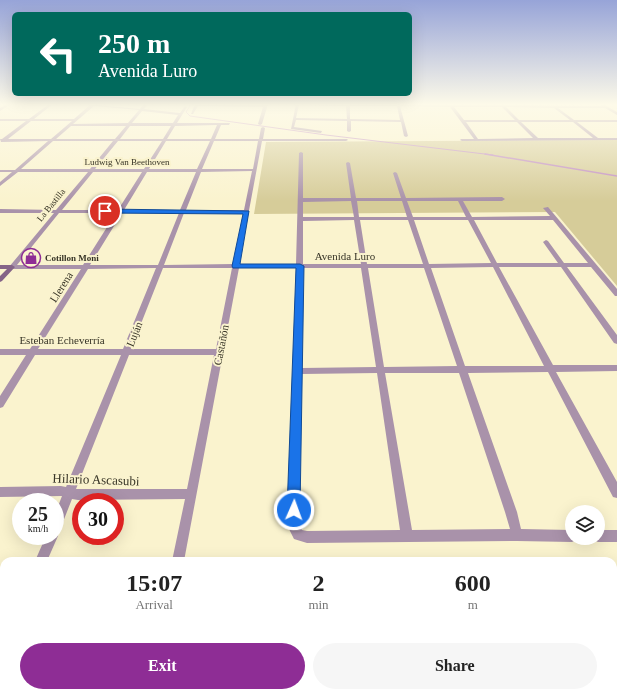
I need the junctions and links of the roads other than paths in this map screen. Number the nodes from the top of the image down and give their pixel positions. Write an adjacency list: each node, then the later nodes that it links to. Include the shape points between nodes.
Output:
1 (55, 137): 12 (street)
2 (119, 137): 13 (street, La Bastilla)
3 (167, 137): 14 (street)
4 (214, 137): 15 (street, Luján)
5 (260, 137): 16 (street, Castañón)
6 (474, 137): 19 (street)
7 (534, 137): 9 (street)
8 (594, 137): 10 (street)
9 (536, 139): 10 (street); 19 (street)
10 (597, 139): 11 (street)
11 (617, 139)
12 (51, 140): 13 (street); 20 (street); 27 (street)
13 (116, 140): 14 (street); 28 (street, La Bastilla)
14 (165, 140): 15 (street); 23 (street, Llerena)
15 (212, 140): 16 (street); 24 (street, Luján)
16 (260, 140): 17 (street); 25 (street, Castañón)
17 (346, 140)
18 (462, 140): 19 (street)
19 (477, 140)
20 (1, 141)
21 (301, 153): 33 (street)
22 (348, 163): 34 (street)
23 (146, 170): 24 (street, Ludwig Van Beethoven); 28 (street, Ludwig Van Beethoven); 39 (street, Llerena)
24 (199, 170): 25 (street, Ludwig Van Beethoven); 40 (street, Luján)
25 (255, 170): 41 (street, Castañón)
26 (0, 171): 27 (street, Ludwig Van Beethoven)
27 (16, 171): 28 (street, Ludwig Van Beethoven); 30 (street)
28 (91, 171): 38 (street, La Bastilla)
29 (395, 173): 31 (street)
30 (0, 185)
31 (404, 199): 34 (street); 35 (street); 45 (street)
32 (502, 199): 35 (street)
33 (301, 200): 34 (street); 43 (street)
34 (353, 200): 44 (street)
35 (460, 200): 46 (street)
36 (546, 208): 42 (street)
37 (0, 211): 38 (street)
38 (58, 211): 39 (street); 57 (street, La Bastilla)
39 (120, 211): 40 (street); 58 (street, Llerena)
40 (183, 212): 41 (street); 50 (street, Luján)
41 (246, 212): 51 (street, Castañón)
42 (554, 218): 46 (street); 49 (street)
43 (300, 219): 44 (street); 52 (street)
44 (356, 219): 45 (street); 53 (street)
45 (411, 219): 46 (street); 54 (street)
46 (470, 219): 55 (street)
47 (546, 242): 48 (street)
48 (562, 265): 49 (street, Avenida Luro); 55 (street, Avenida Luro); 61 (street)
49 (594, 265): 60 (street)
50 (161, 266): 51 (street, Avenida Luro); 58 (street, Avenida Luro); 63 (street, Luján)
51 (236, 266): 52 (street, Avenida Luro); 65 (street, Castañón)
52 (300, 266): 53 (street, Avenida Luro); 70 (street)
53 (363, 266): 54 (street, Avenida Luro); 68 (street)
54 (427, 266): 55 (street, Avenida Luro); 69 (street)
55 (496, 266): 67 (street)
56 (0, 267): 57 (street, Avenida Luro)
57 (12, 267): 58 (street, Avenida Luro); 59 (street, La Bastilla)
58 (86, 267): 62 (street, Llerena)
59 (0, 280)
60 (617, 294)
61 (617, 341)
62 (32, 351): 63 (street, Esteban Echeverría); 64 (street, Esteban Echeverría); 71 (street, Llerena)
63 (127, 351): 65 (street, Esteban Echeverría); 74 (street, Luján)
64 (0, 352)
65 (219, 352): 75 (street, Castañón)
66 (617, 368): 67 (street)
67 (552, 369): 69 (street); 73 (street)
68 (380, 370): 69 (street); 70 (street); 81 (street)
69 (462, 370): 77 (street)
70 (298, 371): 81 (street, via 293,525 295,531 307,538)
71 (0, 404)
72 (0, 492): 74 (street, Hilario Ascasubi)
73 (617, 492)
74 (70, 493): 75 (street, Hilario Ascasubi); 76 (street, Luján)
75 (191, 494): 84 (street, Castañón)
76 (64, 507)
77 (517, 535): 78 (street); 81 (street)
78 (565, 536)
79 (605, 536): 80 (street)
80 (617, 536)
81 (407, 537)
82 (48, 545): 83 (street)
83 (43, 557)
84 (179, 557)

